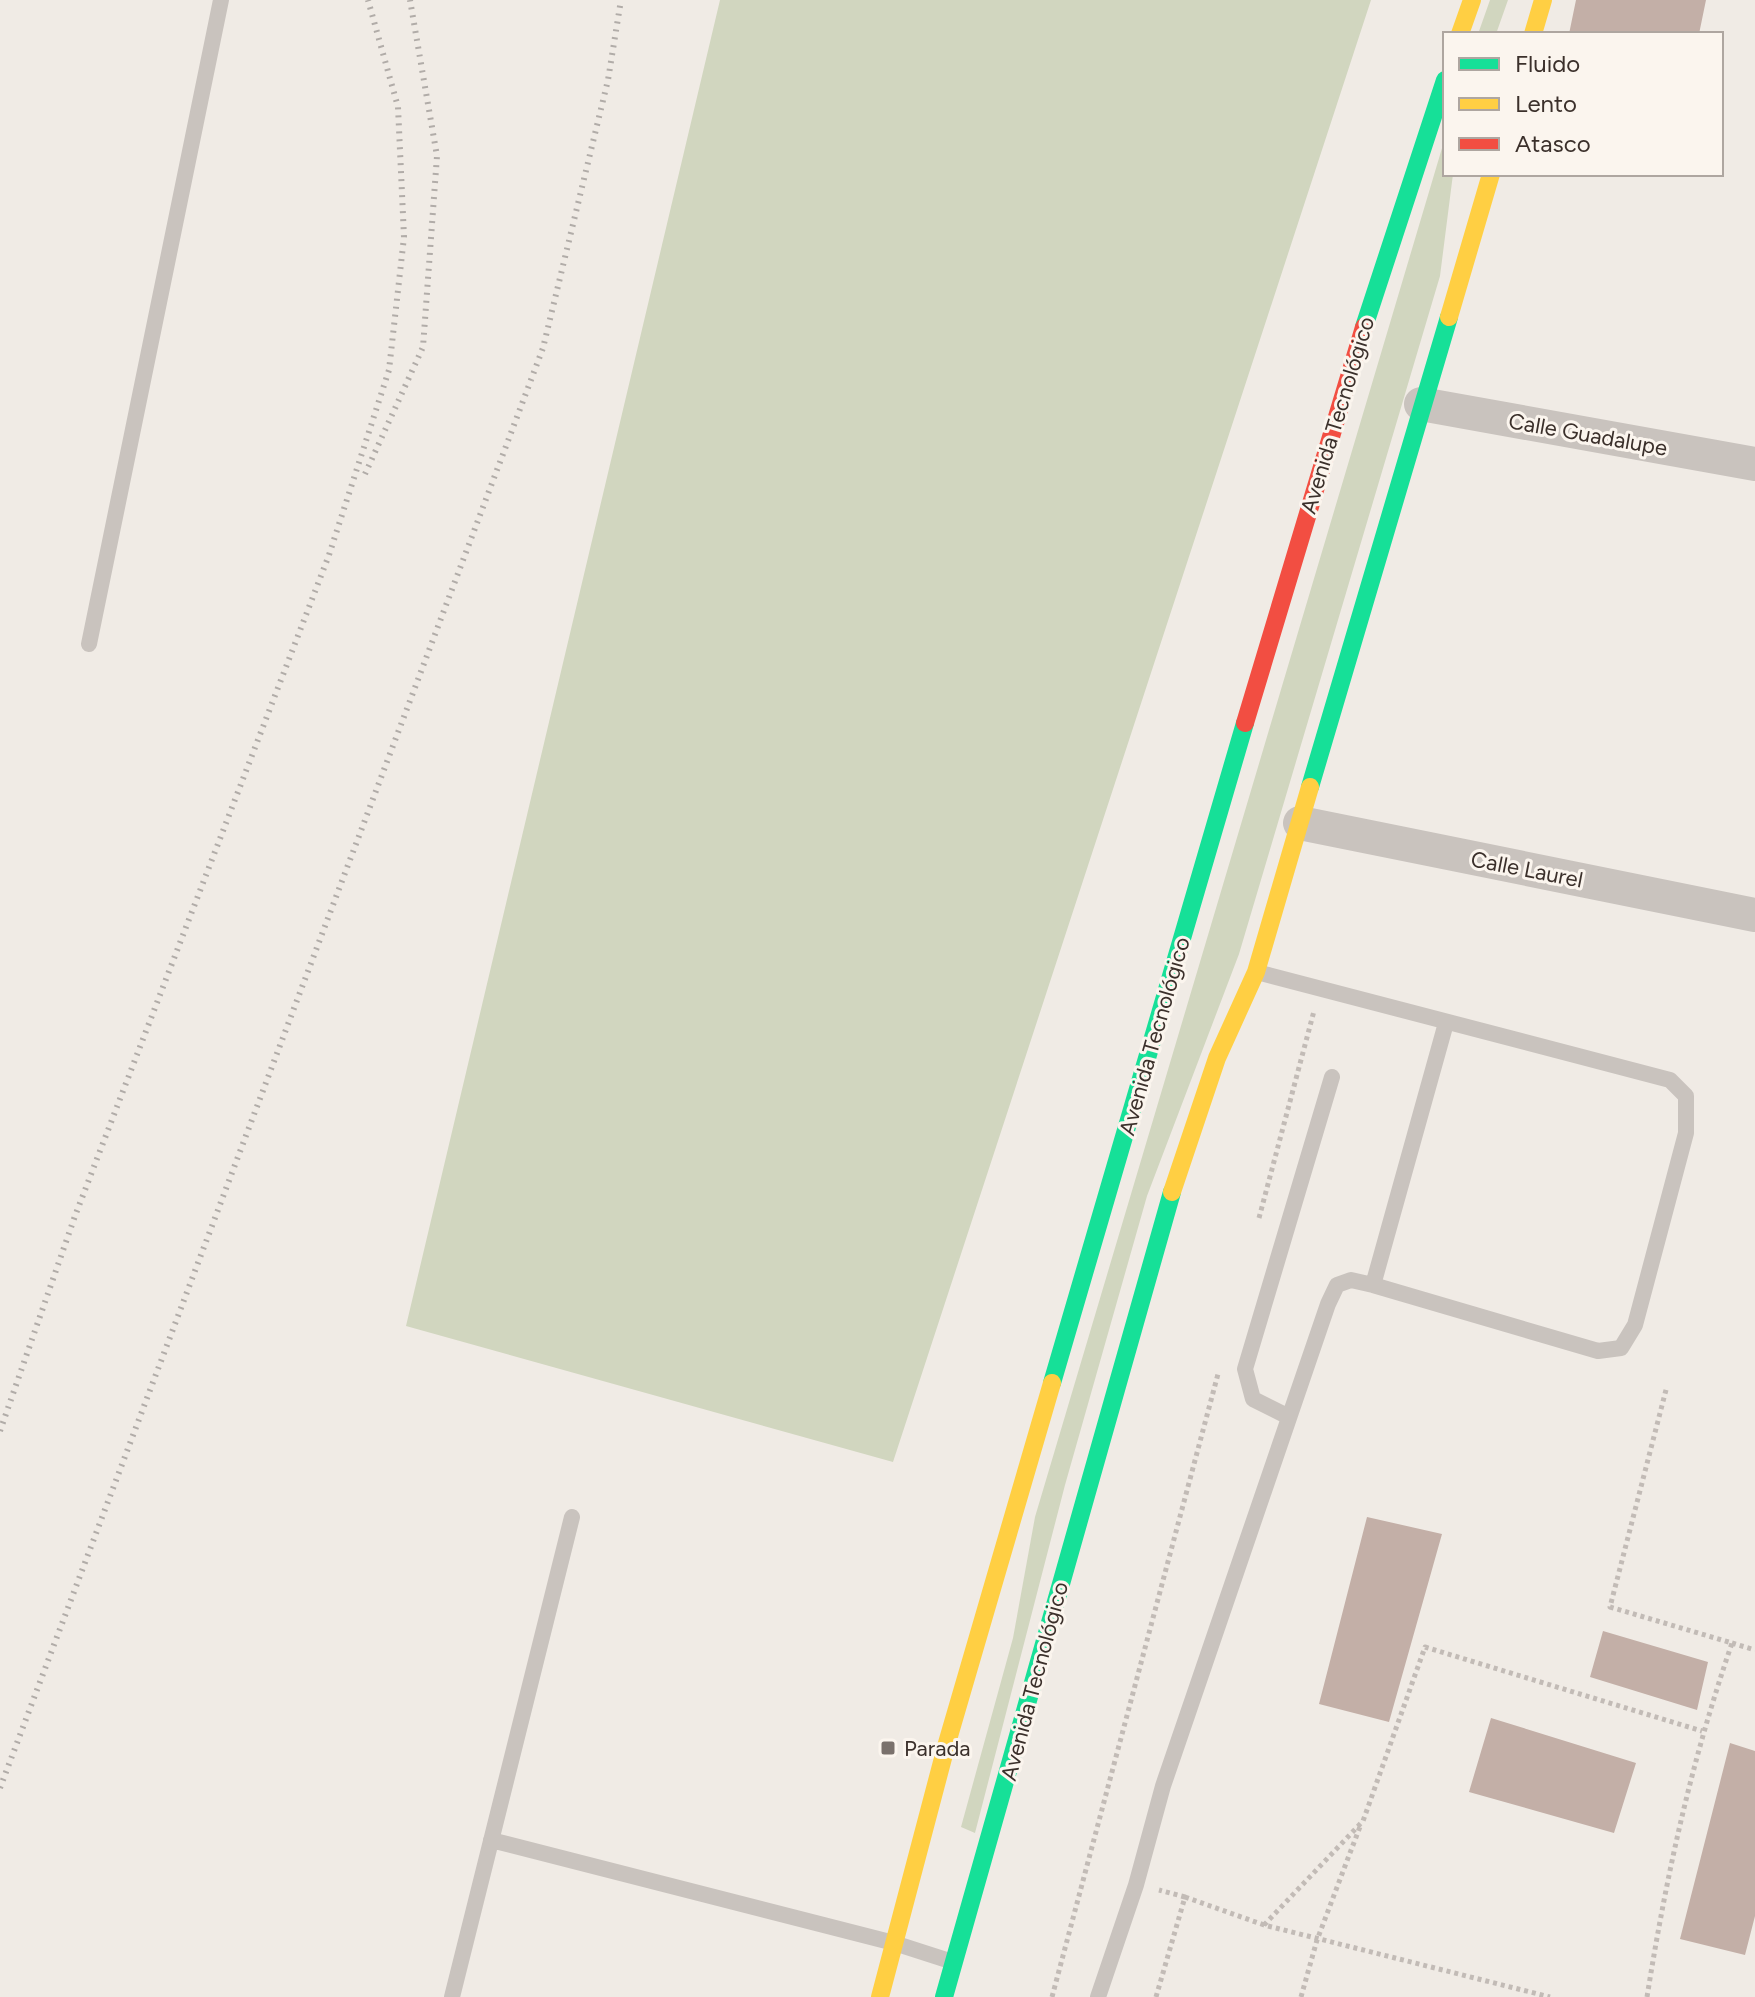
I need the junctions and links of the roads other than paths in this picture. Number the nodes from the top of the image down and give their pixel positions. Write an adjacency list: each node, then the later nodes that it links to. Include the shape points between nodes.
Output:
1 (221, 0): 10 (lane)
2 (1472, 0): 4 (street)
3 (1543, 0): 5 (street)
4 (1461, 32)
5 (1534, 32)
6 (1443, 86): 20 (street, Avenida Tecnológico, via 1330,430 947,1743)
7 (1490, 176): 8 (street, Avenida Tecnológico)
8 (1421, 404): 9 (street, Calle Guadalupe); 11 (street, Avenida Tecnológico)
9 (1755, 464)
10 (89, 644)
11 (1300, 823): 12 (street, Calle Laurel); 13 (street, Avenida Tecnológico)
12 (1755, 915)
13 (1256, 972): 14 (lane); 21 (street, Avenida Tecnológico, via 1217,1058 1183,1156)
14 (1446, 1023): 16 (lane); 16 (lane, via 1670,1080 1686,1096 1686,1133 1635,1325 1621,1348 1598,1351)
15 (1332, 1077): 17 (lane, via 1245,1369 1253,1399)
16 (1373, 1285): 17 (lane, via 1351,1280 1337,1285)
17 (1287, 1416): 25 (lane)
18 (572, 1517): 19 (lane)
19 (491, 1840): 20 (lane); 22 (lane)
20 (894, 1943): 21 (lane); 23 (street, Avenida Tecnológico)
21 (955, 1962): 24 (street, Avenida Tecnológico)
22 (452, 1997)
23 (880, 1997)
24 (944, 1997)
25 (1098, 1997)

